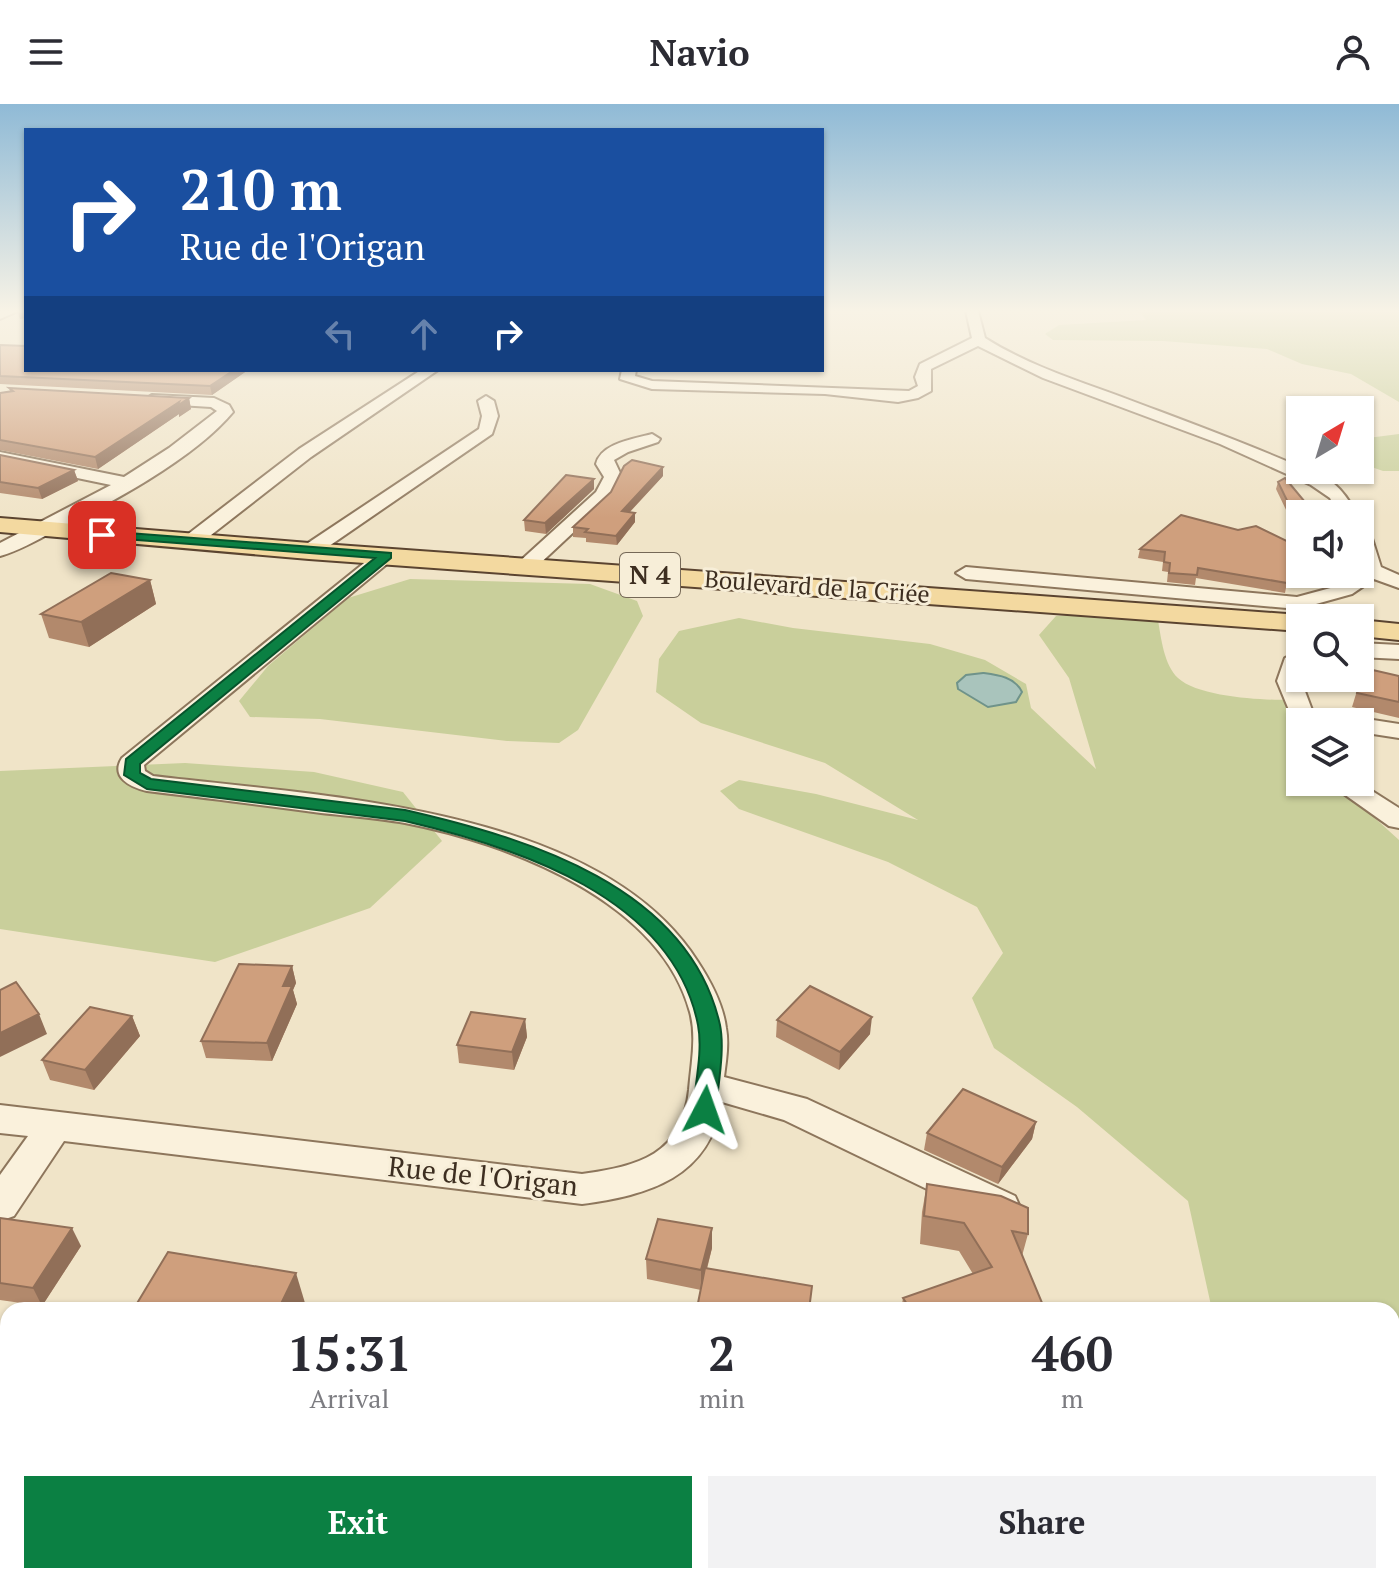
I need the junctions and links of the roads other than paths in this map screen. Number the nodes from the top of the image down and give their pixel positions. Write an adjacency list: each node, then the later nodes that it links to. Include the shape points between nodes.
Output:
1 (416, 380): 13 (street, via 305,453)
2 (631, 380): 3 (street, via 905,396 926,388)
3 (923, 380)
4 (1062, 380): 10 (street, via 1226,441 1317,481)
5 (139, 399): 9 (street, via 214,403 225,412)
6 (486, 401): 15 (street, via 486,431)
7 (652, 439): 17 (street, via 606,458 613,477 603,495)
8 (0, 457): 9 (street)
9 (125, 483): 12 (street)
10 (1340, 500)
11 (0, 525): 12 (main road, Boulevard de la Criée / N 4)
12 (43, 530): 13 (main road, Boulevard de la Criée / N 4); 14 (street)
13 (190, 542): 15 (main road, Boulevard de la Criée / N 4)
14 (0, 550)
15 (309, 551): 16 (main road, Boulevard de la Criée / N 4)
16 (386, 555): 17 (main road, Boulevard de la Criée / N 4); 32 (street, Rue de l'Origan, via 131,763 132,775 147,783 405,815 480,834 578,874 627,901 660,930 683,961 710,1029)
17 (526, 566): 22 (main road, Boulevard de la Criée / N 4)
18 (1374, 572): 20 (street)
19 (966, 573): 22 (street)
20 (1399, 582)
21 (1348, 588): 22 (street, via 1298,603)
22 (1112, 598): 23 (main road, Boulevard de la Criée / N 4)
23 (1286, 621)
24 (1374, 629): 25 (main road)
25 (1399, 632)
26 (1374, 651): 27 (street)
27 (1399, 652)
28 (1374, 727): 29 (street)
29 (1399, 731)
30 (1362, 796): 31 (street)
31 (1399, 820)
32 (707, 1085): 34 (street, Rue de l'Origan, via 705,1110 695,1131 686,1148 665,1166 606,1187 582,1189); 36 (street, via 794,1109)
33 (0, 1119): 34 (street, Rue de l'Origan)
34 (55, 1126): 35 (street)
35 (0, 1205)
36 (1028, 1219)

